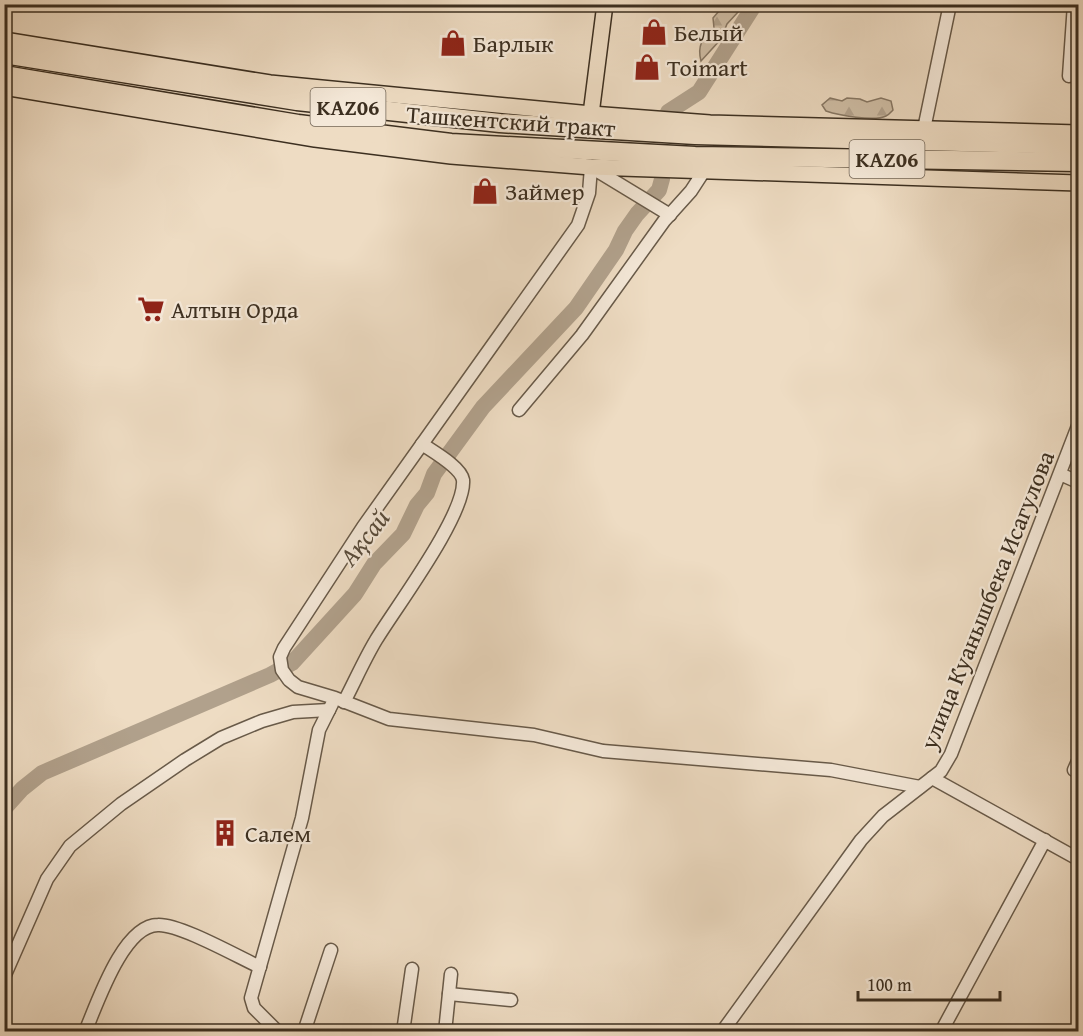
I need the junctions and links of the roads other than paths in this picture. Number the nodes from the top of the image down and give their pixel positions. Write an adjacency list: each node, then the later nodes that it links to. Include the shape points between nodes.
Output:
1 (605, 4): 9 (main road)
2 (950, 4): 10 (street)
3 (1074, 4): 7 (street)
4 (4, 40): 9 (main road, via 270,83)
5 (4, 54): 12 (highway, KАZ06, via 297,101 500,123 695,135)
6 (4, 75): 14 (highway, Ташкентский тракт / KАZ06, via 287,123)
7 (1069, 76)
8 (4, 87): 15 (main road, via 315,139 451,156)
9 (591, 114): 10 (main road, via 710,123)
10 (924, 129): 11 (main road)
11 (1078, 133)
12 (1078, 145)
13 (1078, 162): 14 (highway, KАZ06)
14 (694, 166): 15 (main road); 16 (main road); 17 (street, via 691,191)
15 (591, 167): 17 (street); 20 (street, via 586,207 578,225)
16 (1078, 183)
17 (670, 215): 18 (street, via 582,335)
18 (519, 410)
19 (1078, 426): 21 (street, улица Куанышбека Исагулова)
20 (422, 444): 23 (street, via 458,470 463,477 462,488 437,546); 23 (street, via 363,527 280,657 282,670 298,687)
21 (1059, 474): 22 (street); 25 (street, улица Куанышбека Исагулова, via 951,754)
22 (1078, 482)
23 (340, 700): 24 (street); 26 (street, via 404,722 534,735 603,751 831,770)
24 (329, 710): 30 (street, via 319,730 302,818); 33 (street, via 293,712 221,738 121,804 70,846 47,879)
25 (932, 778): 26 (street, улица Куанышбека Исагулова); 27 (street)
26 (920, 787): 41 (street, улица Куанышбека Исагулова, via 883,816 861,840)
27 (1045, 840): 28 (street); 42 (street)
28 (1078, 859)
29 (331, 950): 38 (street)
30 (260, 967): 36 (street, via 177,928 144,928 128,943); 37 (street, via 251,998 254,1008)
31 (412, 969): 39 (street)
32 (451, 974): 34 (street)
33 (4, 977)
34 (449, 994): 35 (street); 40 (street)
35 (511, 1000)
36 (85, 1032)
37 (278, 1032)
38 (304, 1032)
39 (403, 1032)
40 (445, 1032)
41 (722, 1032)
42 (941, 1032)

